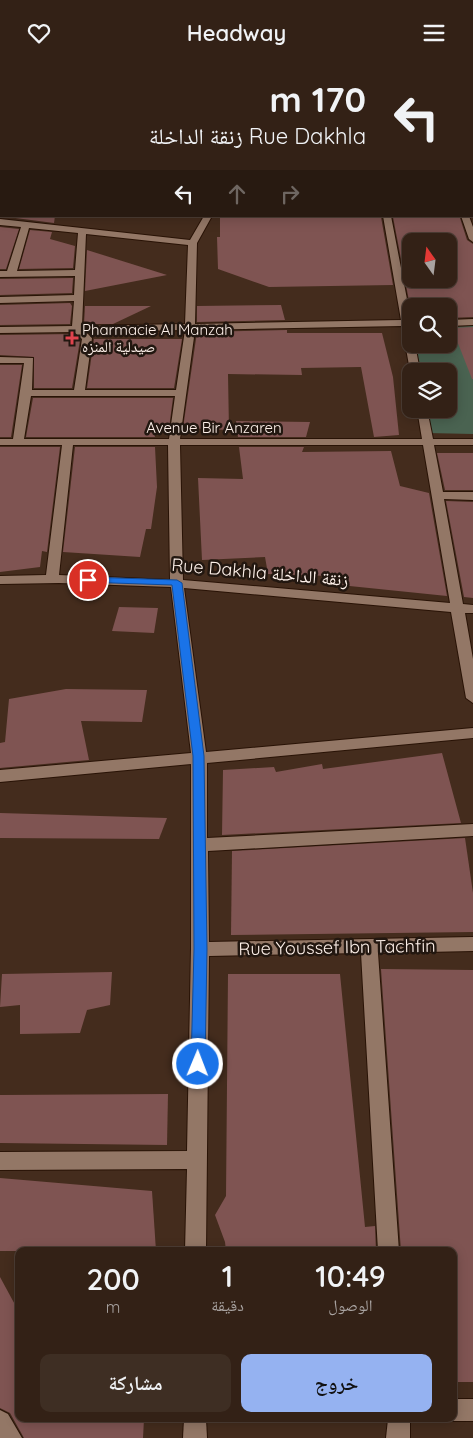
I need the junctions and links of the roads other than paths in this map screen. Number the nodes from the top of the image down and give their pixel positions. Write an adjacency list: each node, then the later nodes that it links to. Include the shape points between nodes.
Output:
1 (207, 217): 8 (street)
2 (387, 217): 13 (street)
3 (465, 217): 7 (street)
4 (0, 222): 5 (street)
5 (26, 225): 6 (street); 11 (street)
6 (82, 231): 8 (street); 9 (street)
7 (473, 239)
8 (193, 243): 18 (street)
9 (80, 273): 11 (street); 12 (street)
10 (0, 274): 11 (street)
11 (11, 274)
12 (79, 298): 14 (street); 19 (street)
13 (404, 298)
14 (0, 299)
15 (473, 322): 17 (street)
16 (402, 323): 18 (street)
17 (457, 323)
18 (190, 328): 19 (street); 24 (street)
19 (77, 329): 20 (street); 22 (street, via 87,338)
20 (0, 330)
21 (0, 360): 23 (street, via 29,360)
22 (79, 392): 23 (street); 24 (street)
23 (26, 393): 27 (street)
24 (181, 393): 29 (street)
25 (423, 418): 30 (street)
26 (0, 442): 27 (street, Avenue Bir Anzaren)
27 (18, 442): 28 (street, Avenue Bir Anzaren)
28 (68, 442): 29 (street, Avenue Bir Anzaren); 34 (street)
29 (174, 442): 30 (street, Avenue Bir Anzaren); 36 (street)
30 (427, 442): 31 (street, Avenue Bir Anzaren); 32 (street)
31 (473, 442)
32 (437, 495): 33 (street); 37 (street)
33 (473, 496)
34 (52, 578): 35 (street, Rue Dakhla زنقة الداخلة); 36 (street, Rue Dakhla زنقة الداخلة)
35 (0, 581)
36 (177, 583): 37 (street, Rue Dakhla زنقة الداخلة); 41 (street)
37 (457, 608): 38 (street, Rue Dakhla زنقة الداخلة); 39 (street)
38 (473, 609)
39 (473, 698)
40 (473, 733): 41 (street)
41 (199, 756): 42 (street); 44 (street)
42 (0, 776)
43 (473, 829): 44 (street)
44 (198, 845): 47 (street)
45 (473, 944): 46 (street, Rue Youssef Ibn Tachfin)
46 (369, 947): 47 (street, Rue Youssef Ibn Tachfin); 51 (street)
47 (200, 949): 49 (street)
48 (0, 1161): 49 (street)
49 (196, 1161): 50 (street)
50 (196, 1247)
51 (389, 1247)
52 (457, 1410): 53 (street)
53 (473, 1410)
54 (0, 1422): 57 (street)
55 (196, 1422): 58 (street)
56 (399, 1422): 59 (street)
57 (10, 1438)
58 (195, 1438)
59 (398, 1438)

